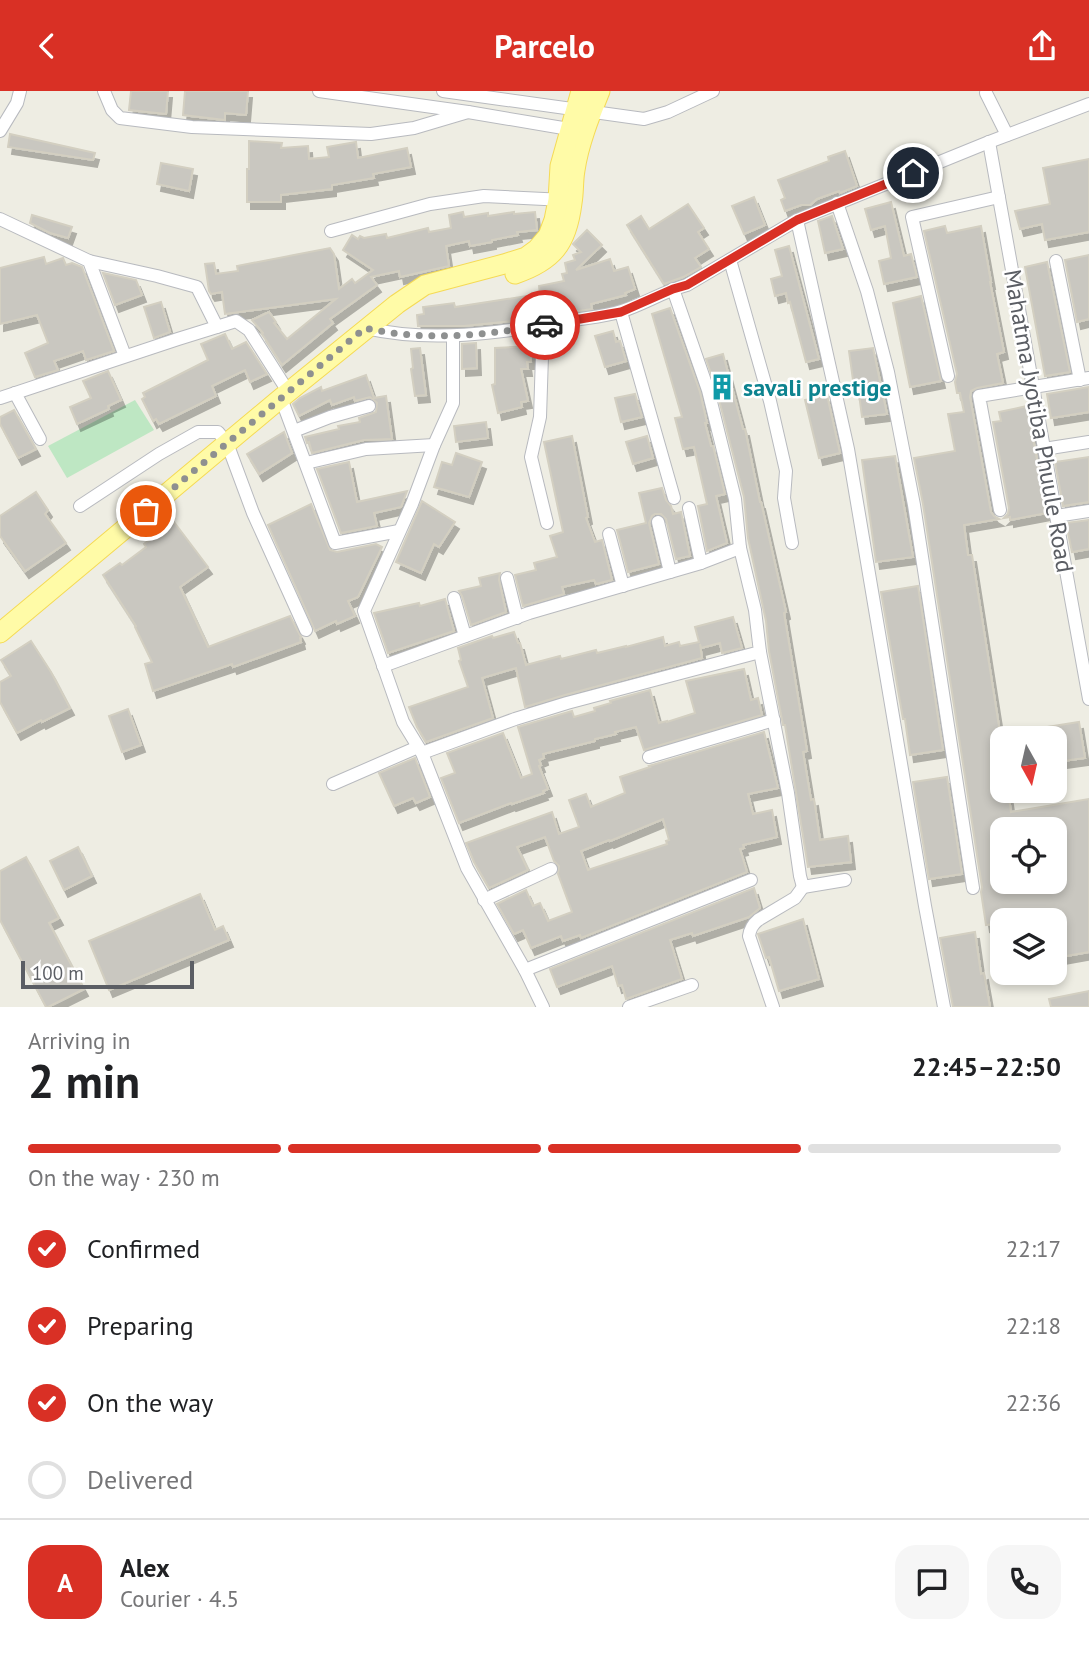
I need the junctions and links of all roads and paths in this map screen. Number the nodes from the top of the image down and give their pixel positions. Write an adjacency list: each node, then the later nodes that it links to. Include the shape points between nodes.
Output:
1 (20, 91): 12 (street)
2 (104, 91): 10 (street, via 120,118 192,127 371,134 414,128)
3 (319, 91): 10 (street)
4 (443, 91): 11 (street)
5 (581, 91): 11 (main road)
6 (600, 91): 11 (main road)
7 (713, 91): 11 (street, via 644,119)
8 (986, 93): 13 (street)
9 (1089, 104): 13 (street)
10 (468, 112): 11 (street)
11 (580, 121): 16 (main road, via 567,167)
12 (0, 131)
13 (1007, 135): 14 (street)
14 (989, 142): 15 (street, Mahatma Jyotiba Phuule Road); 17 (street)
15 (999, 197): 31 (street, via 912,217); 33 (street, Mahatma Jyotiba Phuule Road)
16 (565, 200): 20 (street, via 484,196 430,204); 28 (main road, via 570,219 563,238 553,254 535,266 451,291 411,296)
17 (837, 203): 19 (street); 77 (street, via 888,372 914,505)
18 (0, 219): 22 (street)
19 (797, 220): 21 (street); 84 (street, via 848,449)
20 (331, 231)
21 (730, 260): 24 (street); 55 (street, via 786,471 784,498)
22 (89, 261): 27 (street, via 197,287); 30 (street)
23 (1056, 261): 32 (street)
24 (673, 289): 25 (street); 56 (street, via 708,390 735,499)
25 (621, 312): 26 (street); 45 (street)
26 (543, 325): 29 (street); 52 (street, via 540,417 531,457)
27 (216, 327): 30 (street); 35 (street, via 236,321 249,330)
28 (365, 328): 29 (street, via 389,334); 35 (main road)
29 (453, 337): 42 (street, via 453,403)
30 (125, 356): 34 (street)
31 (948, 376)
32 (1084, 379): 33 (street)
33 (1033, 388): 43 (street, Mahatma Jyotiba Phuule Road); 48 (street, via 979,395)
34 (15, 393): 36 (street); 39 (street)
35 (285, 395): 38 (street); 41 (main road)
36 (0, 398)
37 (369, 405): 38 (street)
38 (294, 431): 44 (street)
39 (40, 439)
40 (1089, 442): 43 (street)
41 (227, 443): 46 (street, via 218,432 198,432); 63 (street); 64 (main road)
42 (434, 446): 44 (street, via 366,449); 53 (street)
43 (1044, 449): 50 (street, Mahatma Jyotiba Phuule Road)
44 (306, 463): 53 (street, via 335,543)
45 (674, 498)
46 (80, 506)
47 (689, 508): 57 (street)
48 (1000, 510)
49 (1089, 511): 50 (street)
50 (1056, 516): 68 (street, Mahatma Jyotiba Phuule Road)
51 (658, 522): 58 (street)
52 (547, 523)
53 (399, 531): 67 (street, via 364,611)
54 (610, 534): 60 (street)
55 (792, 543)
56 (740, 548): 57 (street); 66 (street)
57 (701, 563): 58 (street)
58 (670, 572): 60 (street)
59 (507, 578): 62 (street)
60 (624, 586): 62 (street)
61 (454, 598): 65 (street)
62 (517, 618): 65 (street)
63 (306, 630)
64 (0, 633)
65 (466, 636): 67 (street)
66 (760, 652): 69 (street); 70 (street, via 567,703)
67 (383, 666): 70 (street, via 403,722)
68 (1089, 699)
69 (774, 720): 71 (street); 76 (street)
70 (420, 750): 72 (street); 78 (street)
71 (649, 757)
72 (333, 784)
73 (551, 869): 78 (street)
74 (751, 880): 79 (street)
75 (845, 880): 76 (street)
76 (803, 887): 83 (street, via 795,898 758,920 750,930)
77 (973, 888)
78 (484, 900): 79 (street)
79 (525, 970): 81 (street)
80 (692, 985): 82 (street)
81 (543, 1007)
82 (629, 1007)
83 (773, 1007)
84 (944, 1007)

